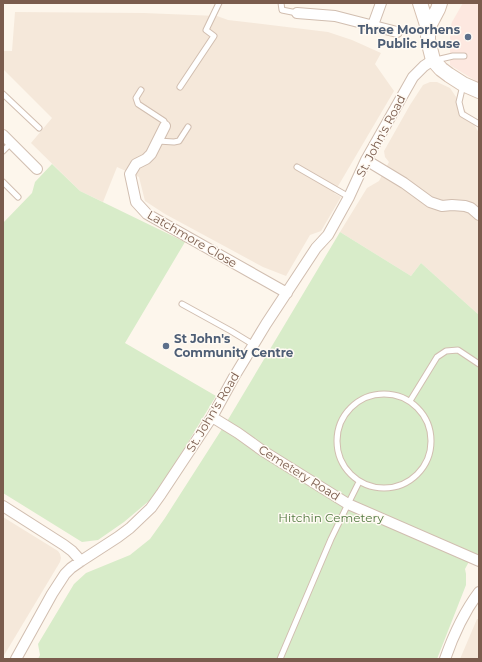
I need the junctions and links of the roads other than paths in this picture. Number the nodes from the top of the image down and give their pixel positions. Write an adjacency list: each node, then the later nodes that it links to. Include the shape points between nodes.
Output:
1 (219, 3): 13 (lane, via 206,30 214,36)
2 (281, 3): 6 (lane, via 282,10)
3 (381, 3): 7 (street)
4 (420, 3): 8 (main road)
5 (440, 3): 8 (main road)
6 (297, 13): 7 (street, via 335,16)
7 (372, 25): 9 (street)
8 (428, 28): 11 (main road)
9 (397, 32)
10 (464, 56): 11 (lane)
11 (433, 60): 12 (main road, via 440,69); 25 (street, St. John's Road, via 413,77)
12 (463, 84): 15 (main road); 17 (lane, via 459,102 462,114)
13 (180, 87)
14 (141, 90): 18 (lane, via 136,98 138,104 164,121)
15 (479, 91)
16 (3, 94): 20 (lane)
17 (479, 124)
18 (165, 126): 22 (street, Latchmore Close)
19 (188, 127): 22 (lane, via 179,141)
20 (39, 128)
21 (3, 135): 23 (street)
22 (158, 141): 32 (street, Latchmore Close, via 151,154 136,164 130,174 136,202 147,214)
23 (11, 143): 24 (lane); 27 (street)
24 (3, 151)
25 (366, 160): 30 (street, St. John's Road); 31 (street, via 430,202 442,206 465,206)
26 (297, 167): 30 (lane)
27 (37, 169)
28 (3, 182): 29 (lane)
29 (18, 196)
30 (349, 197): 32 (street, St. John's Road, via 328,235 316,248)
31 (479, 215)
32 (287, 293): 34 (street, St. John's Road)
33 (182, 304): 34 (lane)
34 (254, 345): 37 (street, St. John's Road)
35 (479, 364): 36 (lane, via 458,350 446,351 437,357)
36 (410, 401): 38 (lane, via 429,425 432,441 429,457 421,470 409,481 394,487 378,488); 38 (lane, via 384,394 372,396 359,401 342,421 338,434 338,449 343,462)
37 (212, 417): 39 (street, Cemetery Road, via 263,452); 41 (street, St. John's Road, via 161,494 141,519)
38 (359, 482): 39 (lane)
39 (348, 504): 42 (street, Cemetery Road); 45 (lane)
40 (3, 506): 41 (street, via 64,545)
41 (81, 561): 44 (street, St. John's Road, via 57,584)
42 (479, 561)
43 (477, 598): 46 (street, via 460,622)
44 (16, 659)
45 (280, 659)
46 (445, 659)

